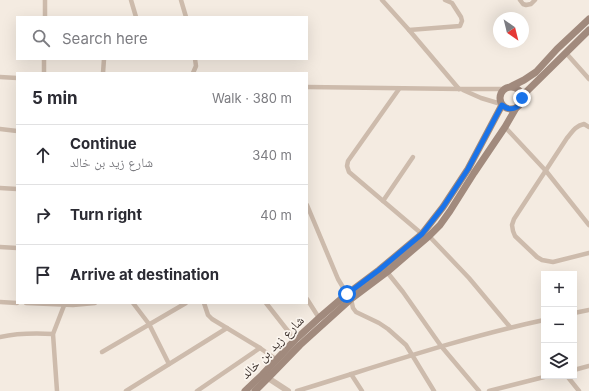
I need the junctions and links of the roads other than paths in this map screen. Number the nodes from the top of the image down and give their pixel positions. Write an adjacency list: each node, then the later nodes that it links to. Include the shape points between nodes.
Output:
1 (45, 0): 8 (street)
2 (131, 0): 9 (street)
3 (181, 0): 10 (street)
4 (445, 0): 12 (street, via 452,4 461,17 460,26)
5 (520, 0): 6 (street, via 526,5)
6 (535, 0)
7 (384, 1): 12 (street)
8 (44, 16)
9 (136, 16)
10 (186, 16)
11 (589, 19): 24 (main road, via 536,72)
12 (409, 30): 28 (street)
13 (589, 30): 14 (main road)
14 (566, 53): 23 (street); 29 (main road)
15 (44, 60): 18 (street)
16 (104, 60): 19 (street)
17 (194, 60): 20 (street, via 196,66)
18 (44, 72)
19 (103, 72)
20 (193, 72)
21 (0, 76): 22 (street)
22 (16, 78)
23 (589, 79)
24 (512, 86): 27 (main road); 29 (main road, via 519,89)
25 (308, 87): 26 (street)
26 (399, 88): 28 (street); 40 (street, via 348,161 348,172)
27 (504, 88): 28 (street); 30 (main road, via 500,96)
28 (460, 89): 30 (street)
29 (522, 96): 31 (main road)
30 (502, 104): 31 (main road, via 509,109); 43 (main road, شارع زيد بن خالد, via 468,169)
31 (516, 108): 32 (main road, شارع زيد بن خالد)
32 (505, 127): 37 (street); 43 (main road, شارع زيد بن خالد, via 440,225)
33 (589, 127): 37 (street, via 584,124 576,127 566,138)
34 (0, 129): 35 (street)
35 (16, 131)
36 (413, 157): 40 (street)
37 (546, 171): 42 (street); 46 (street, via 514,219 512,225 515,236 537,257 547,261 558,261)
38 (0, 188): 39 (street)
39 (16, 189)
40 (383, 202): 43 (street)
41 (308, 208): 48 (street, via 338,279)
42 (589, 225)
43 (425, 235): 47 (main road, شارع زيد بن خالد); 48 (main road, شارع زيد بن خالد); 63 (street, via 469,278)
44 (0, 247): 45 (street)
45 (16, 248)
46 (589, 253)
47 (386, 272): 48 (main road, شارع زيد بن خالد); 68 (street)
48 (349, 296): 60 (main road, شارع زيد بن خالد); 71 (street, via 356,312 388,329 406,345); 77 (main road, شارع زيد بن خالد)
49 (308, 301): 60 (street)
50 (0, 302): 51 (street)
51 (16, 303)
52 (65, 304): 53 (street); 65 (street)
53 (87, 304)
54 (134, 304): 62 (street)
55 (184, 304): 62 (street)
56 (204, 304): 64 (street, via 208,315)
57 (267, 304): 67 (street)
58 (589, 310): 59 (street)
59 (577, 312)
60 (319, 318): 67 (main road, شارع زيد بن خالد)
61 (541, 321): 63 (street)
62 (149, 324): 70 (street); 73 (street)
63 (510, 327): 68 (street)
64 (227, 328): 69 (street); 73 (street)
65 (53, 334): 66 (street, via 34,333); 80 (street)
66 (0, 337)
67 (295, 340): 72 (main road, شارع زيد بن خالد)
68 (441, 346): 71 (street); 89 (street)
69 (260, 348): 72 (street); 82 (street)
70 (102, 352)
71 (412, 355): 76 (street); 88 (street)
72 (277, 360): 83 (main road, شارع زيد بن خالد)
73 (169, 364): 81 (street)
74 (589, 366): 75 (street)
75 (577, 369)
76 (351, 374): 86 (street); 87 (street)
77 (268, 378): 84 (main road, شارع زيد بن خالد); 85 (street)
78 (541, 378): 90 (street)
79 (569, 379): 91 (street)
80 (56, 391)
81 (126, 391)
82 (197, 391)
83 (244, 391)
84 (255, 391)
85 (288, 391)
86 (297, 391)
87 (362, 391)
88 (434, 391)
89 (479, 391)
90 (489, 391)
91 (579, 391)

